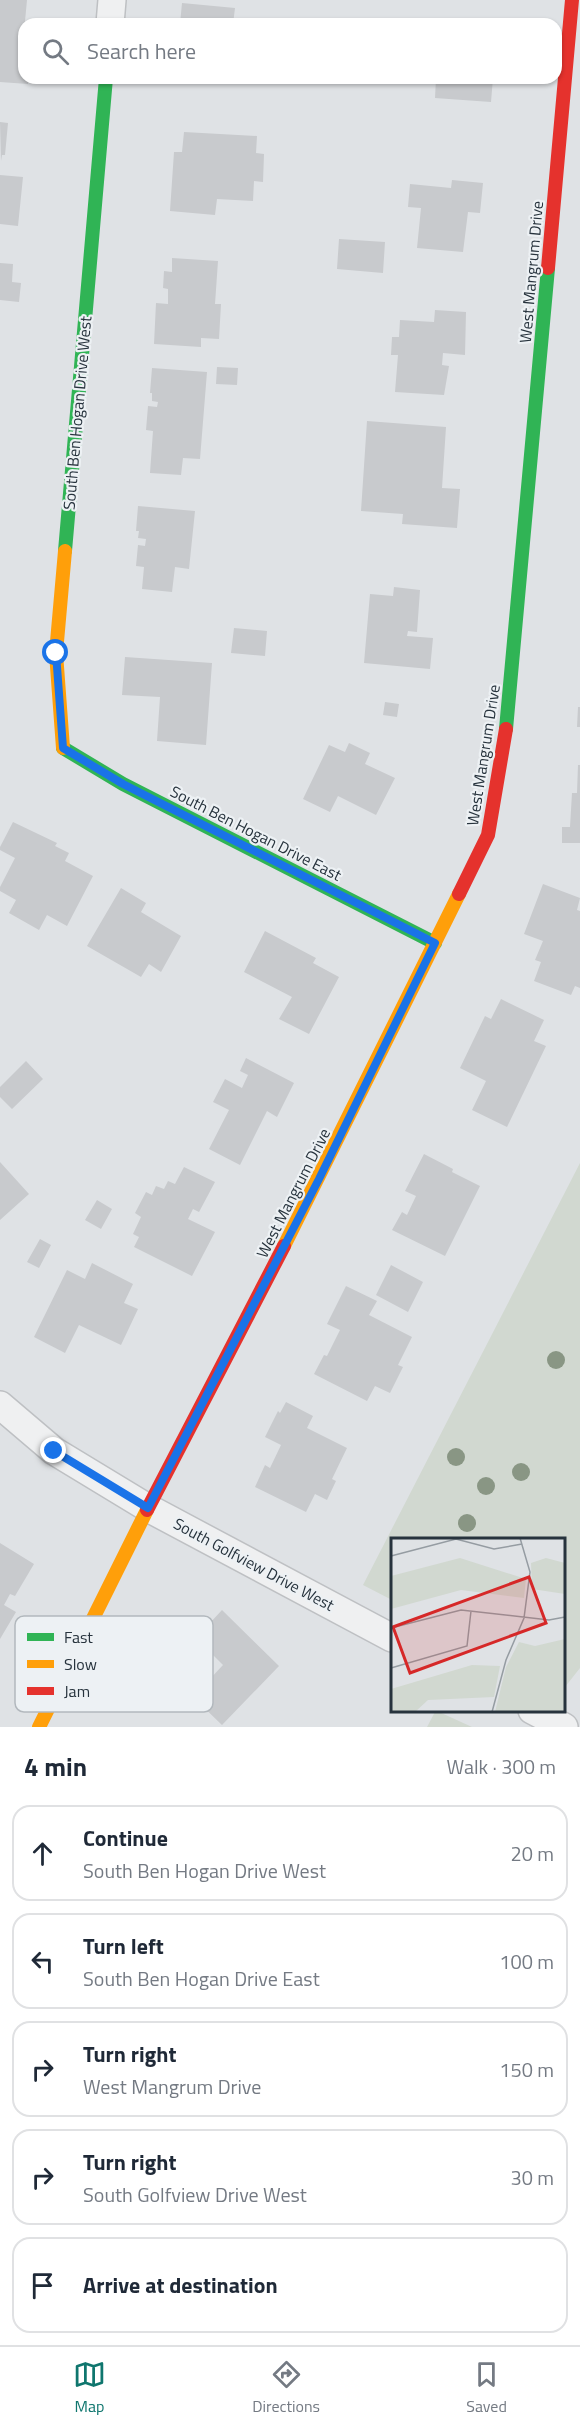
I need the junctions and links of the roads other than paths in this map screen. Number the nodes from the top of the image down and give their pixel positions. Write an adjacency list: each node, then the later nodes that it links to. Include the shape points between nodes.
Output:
1 (112, 0): 3 (street)
2 (572, 0): 6 (street, West Mangrum Drive, via 508,718 488,835)
3 (110, 18)
4 (105, 84): 5 (street, South Ben Hogan Drive West, via 56,653)
5 (63, 748): 6 (street, South Ben Hogan Drive East, via 123,784)
6 (435, 943): 8 (street, West Mangrum Drive, via 319,1179)
7 (0, 1405): 8 (street, South Golfview Drive West, via 54,1451)
8 (148, 1508): 9 (street, West Mangrum Drive); 10 (street, South Golfview Drive West)
9 (94, 1616)
10 (391, 1637)
11 (46, 1712): 13 (street, West Mangrum Drive)
12 (536, 1712): 14 (street)
13 (39, 1727)
14 (564, 1727)

